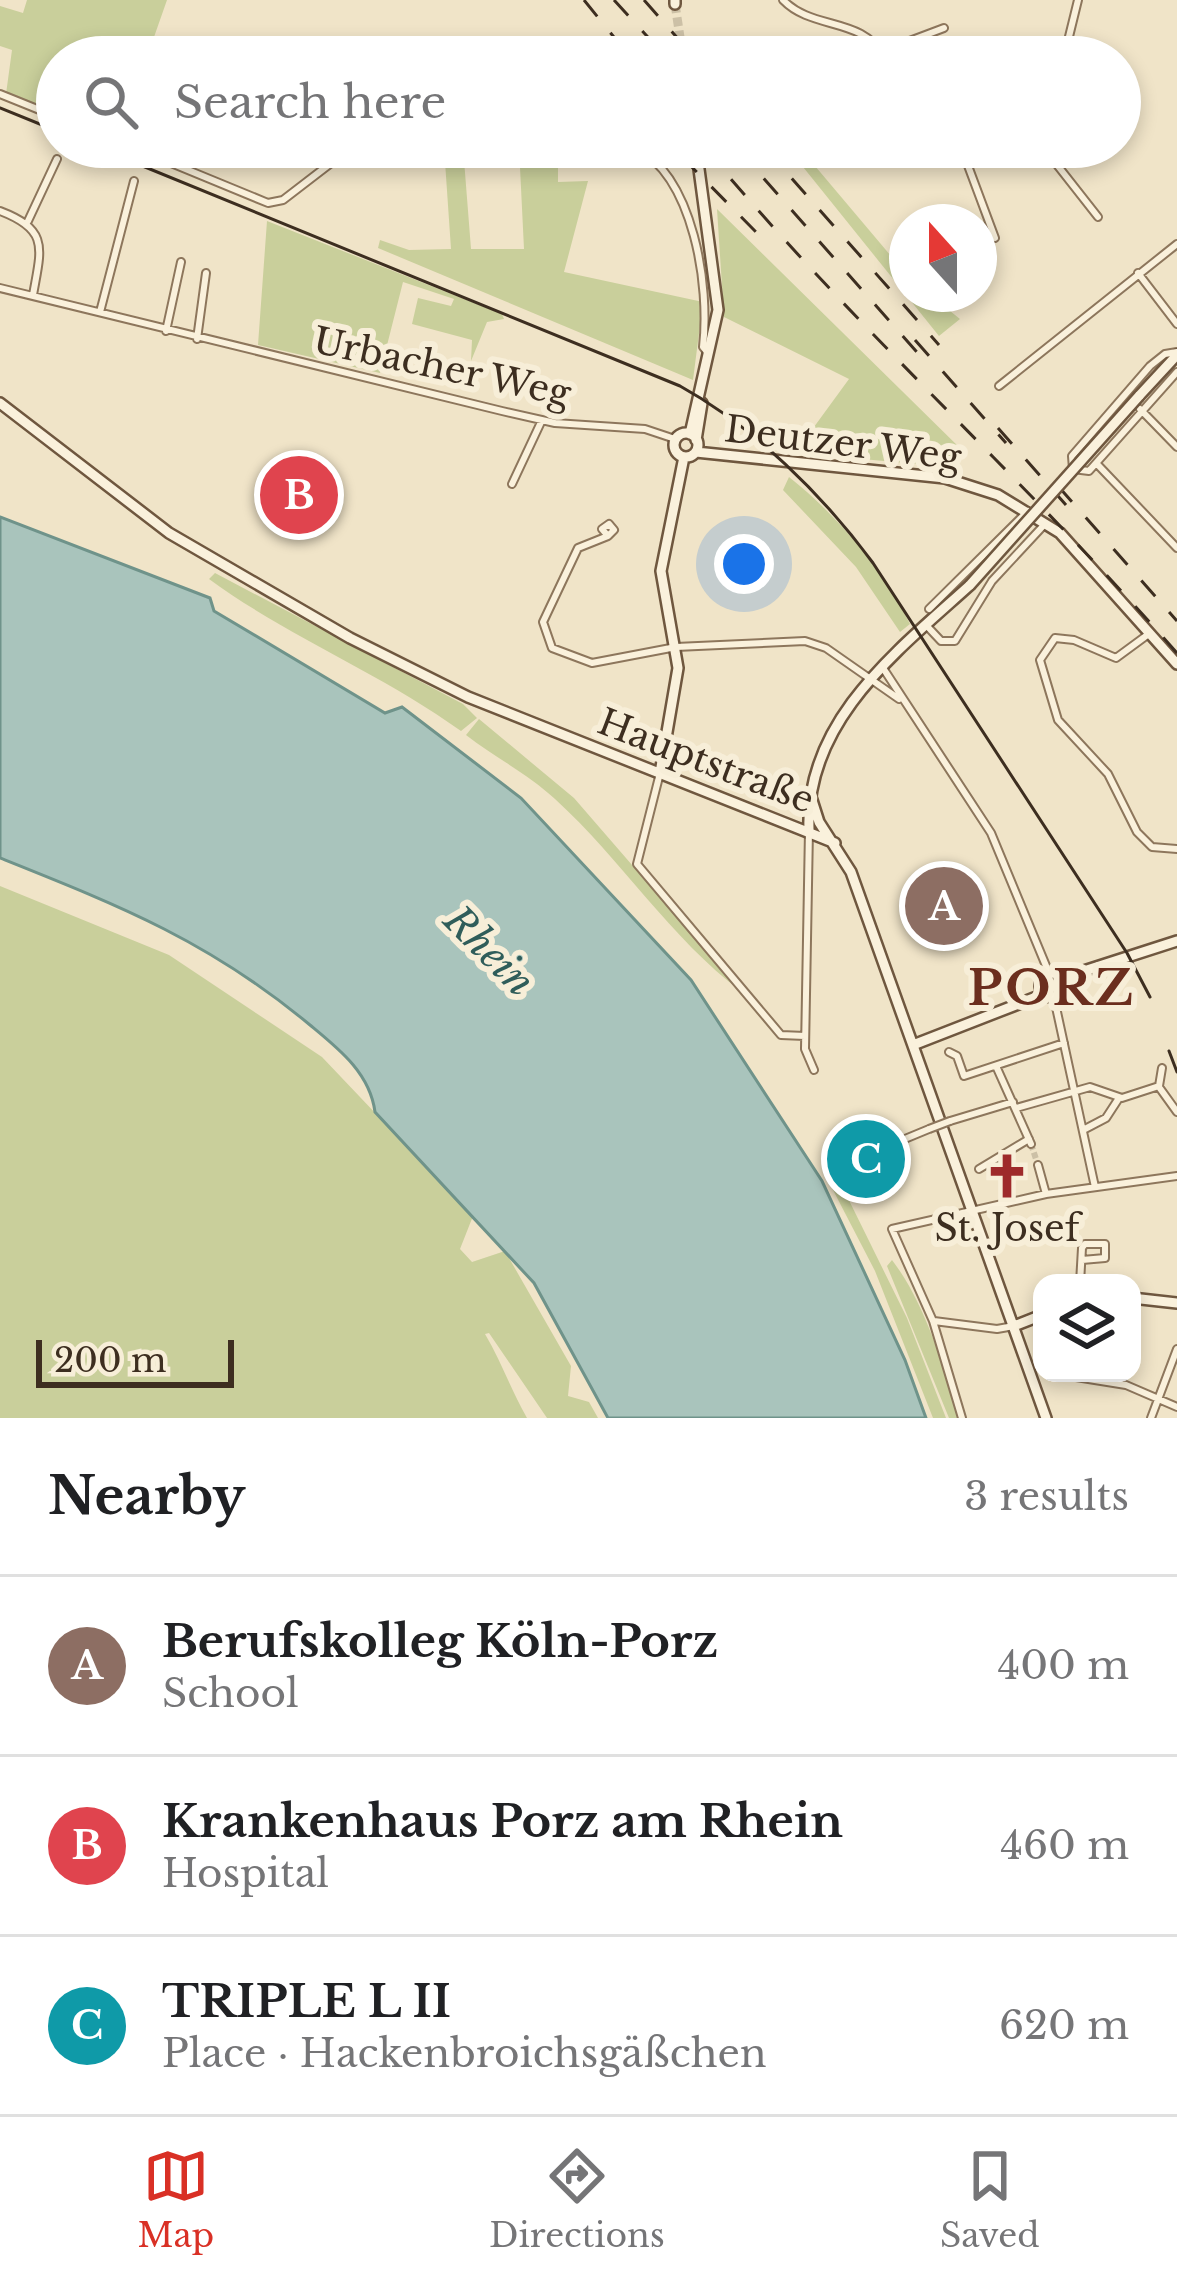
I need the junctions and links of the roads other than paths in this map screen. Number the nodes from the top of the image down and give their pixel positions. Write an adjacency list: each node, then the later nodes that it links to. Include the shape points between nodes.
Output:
1 (783, 0): 4 (street)
2 (1078, 0): 6 (street)
3 (944, 28): 5 (street)
4 (864, 36)
5 (925, 36)
6 (1069, 36)
7 (0, 94): 8 (street)
8 (36, 109)
9 (53, 168): 20 (street)
10 (182, 168): 11 (street, via 268,203)
11 (324, 168)
12 (664, 168): 32 (street, via 704,278 703,347)
13 (699, 168): 32 (main road, via 717,288)
14 (969, 168): 17 (street)
15 (1060, 168): 19 (street)
16 (134, 181): 27 (street)
17 (982, 204)
18 (0, 212): 20 (street)
19 (1098, 217)
20 (28, 222): 26 (street, via 39,242)
21 (1177, 244): 24 (street)
22 (181, 262): 29 (street)
23 (206, 273): 30 (street)
24 (1138, 273): 28 (street); 34 (street)
25 (0, 288): 26 (street, Urbacher Weg)
26 (33, 295): 27 (street, Urbacher Weg)
27 (100, 312): 29 (street, Urbacher Weg)
28 (1177, 324)
29 (166, 331): 30 (street, Urbacher Weg)
30 (197, 339): 37 (street, Urbacher Weg)
31 (1177, 353): 42 (street, via 1150,366 1071,462 1081,474); 49 (main road, bridge)
32 (710, 354): 39 (main road)
33 (1177, 373): 36 (street)
34 (999, 386)
35 (0, 404): 56 (main road, Hauptstraße, via 121,500 264,590 448,688)
36 (1140, 409): 40 (street); 42 (street)
37 (542, 420): 38 (street, Urbacher Weg); 43 (street)
38 (675, 439): 39 (main road); 41 (main road)
39 (694, 442): 41 (main road); 44 (main road, Deutzer Weg, via 957,480)
40 (1177, 447)
41 (684, 457): 51 (main road, via 661,581)
42 (1096, 463): 47 (street)
43 (512, 484)
44 (1028, 511): 45 (main road, Deutzer Weg); 48 (street)
45 (1046, 523): 49 (street, via 992,581 955,641 943,642); 50 (main road, Deutzer Weg)
46 (608, 536): 51 (street, via 576,551 543,622 547,642 592,663)
47 (1177, 548)
48 (929, 609)
49 (926, 625): 52 (main road)
50 (1150, 634): 53 (main road, Deutzer Weg); 61 (street, via 1116,658 1055,638 1040,664 1058,720 1108,774 1137,832 1152,847)
51 (676, 646): 54 (street, via 805,641); 56 (main road, via 678,690)
52 (883, 664): 54 (main road); 55 (street)
53 (1177, 664)
54 (870, 679): 55 (street); 57 (main road, via 830,737)
55 (899, 699): 63 (street, via 991,833)
56 (660, 773): 58 (main road, Hauptstraße); 67 (street, via 637,864 781,1035)
57 (811, 797): 58 (main road); 59 (main road); 60 (main road)
58 (783, 820): 59 (main road, Hauptstraße)
59 (809, 829): 60 (main road, Hauptstraße); 67 (street)
60 (835, 843): 66 (main road, Hauptstraße)
61 (1177, 849)
62 (1177, 944): 64 (main road)
63 (1049, 973): 64 (main road); 65 (main road, via 1040,982)
64 (1063, 981): 65 (main road)
65 (1049, 996): 68 (main road); 69 (street)
66 (905, 1025): 68 (main road); 70 (main road, Hauptstraße)
67 (805, 1036): 75 (street)
68 (934, 1038): 70 (main road); 72 (main road)
69 (1064, 1043): 73 (street); 77 (street)
70 (913, 1045): 72 (main road, Hauptstraße)
71 (950, 1052): 73 (street, via 964,1076)
72 (918, 1064): 88 (main road, Hauptstraße)
73 (996, 1066): 79 (street)
74 (1162, 1068): 76 (street)
75 (814, 1070)
76 (1159, 1086): 78 (street); 80 (street)
77 (1078, 1090): 78 (street); 79 (street); 81 (street)
78 (1119, 1098): 81 (street, via 1106,1118)
79 (1015, 1105): 82 (street, bridge); 84 (street, via 1030,1142)
80 (1177, 1112)
81 (1085, 1129): 86 (street)
82 (854, 1160)
83 (1038, 1165): 87 (street)
84 (979, 1168)
85 (1177, 1176): 86 (street)
86 (1095, 1187): 87 (street)
87 (1046, 1194): 88 (street)
88 (971, 1208): 94 (street, via 892,1228); 95 (main road, Hauptstraße)
89 (1082, 1260): 90 (street)
90 (1081, 1274)
91 (1141, 1299): 92 (main road)
92 (1177, 1303)
93 (1033, 1319): 95 (main road)
94 (933, 1321): 95 (street); 102 (street)
95 (1014, 1326): 97 (main road, Hauptstraße)
96 (1177, 1349): 100 (street)
97 (1033, 1366)
98 (1039, 1382): 103 (main road, Hauptstraße)
99 (1108, 1382): 100 (street)
100 (1160, 1397): 101 (street); 104 (street)
101 (1177, 1407)
102 (962, 1418)
103 (1046, 1418)
104 (1151, 1418)

